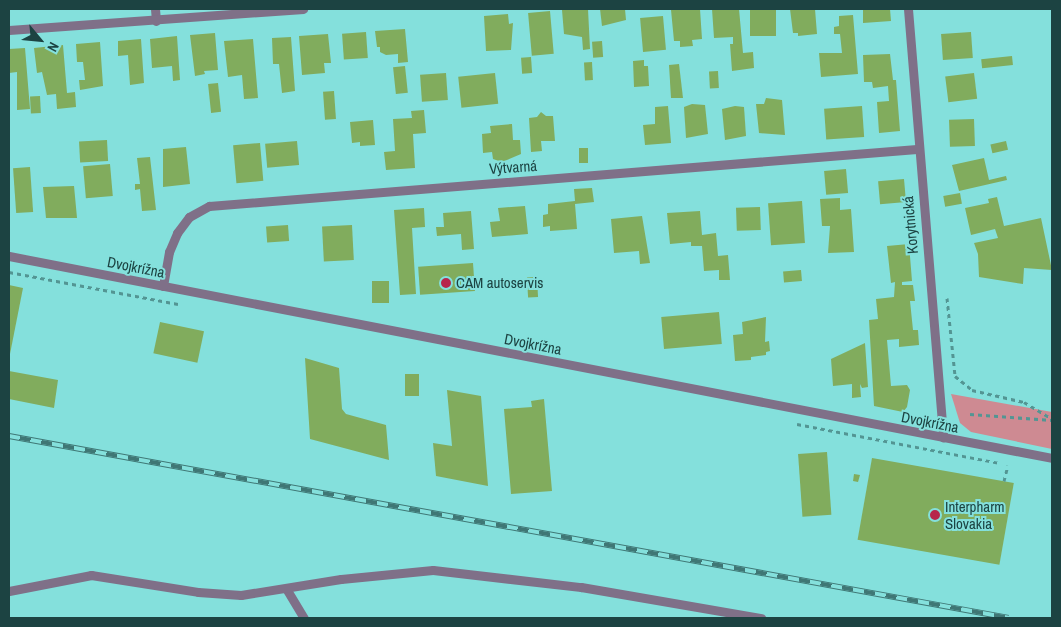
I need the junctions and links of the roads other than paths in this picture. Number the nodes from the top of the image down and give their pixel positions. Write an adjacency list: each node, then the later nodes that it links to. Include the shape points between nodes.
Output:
1 (155, 9): 4 (street)
2 (303, 9): 4 (street)
3 (908, 9): 6 (street, Korytnická)
4 (156, 21): 5 (street)
5 (9, 30)
6 (917, 149): 8 (street, Výtvarná, via 209,206 189,217 178,232 169,252); 9 (street, Korytnická)
7 (9, 256): 8 (street, Dvojkrížna)
8 (163, 286): 9 (street, Dvojkrížna)
9 (943, 438): 10 (street, Dvojkrížna)
10 (1052, 458)
11 (9, 590): 12 (street, via 91,575 198,592 241,595)
12 (287, 590): 13 (street); 14 (street, via 408,572 466,571)
13 (304, 618)
14 (761, 618)

